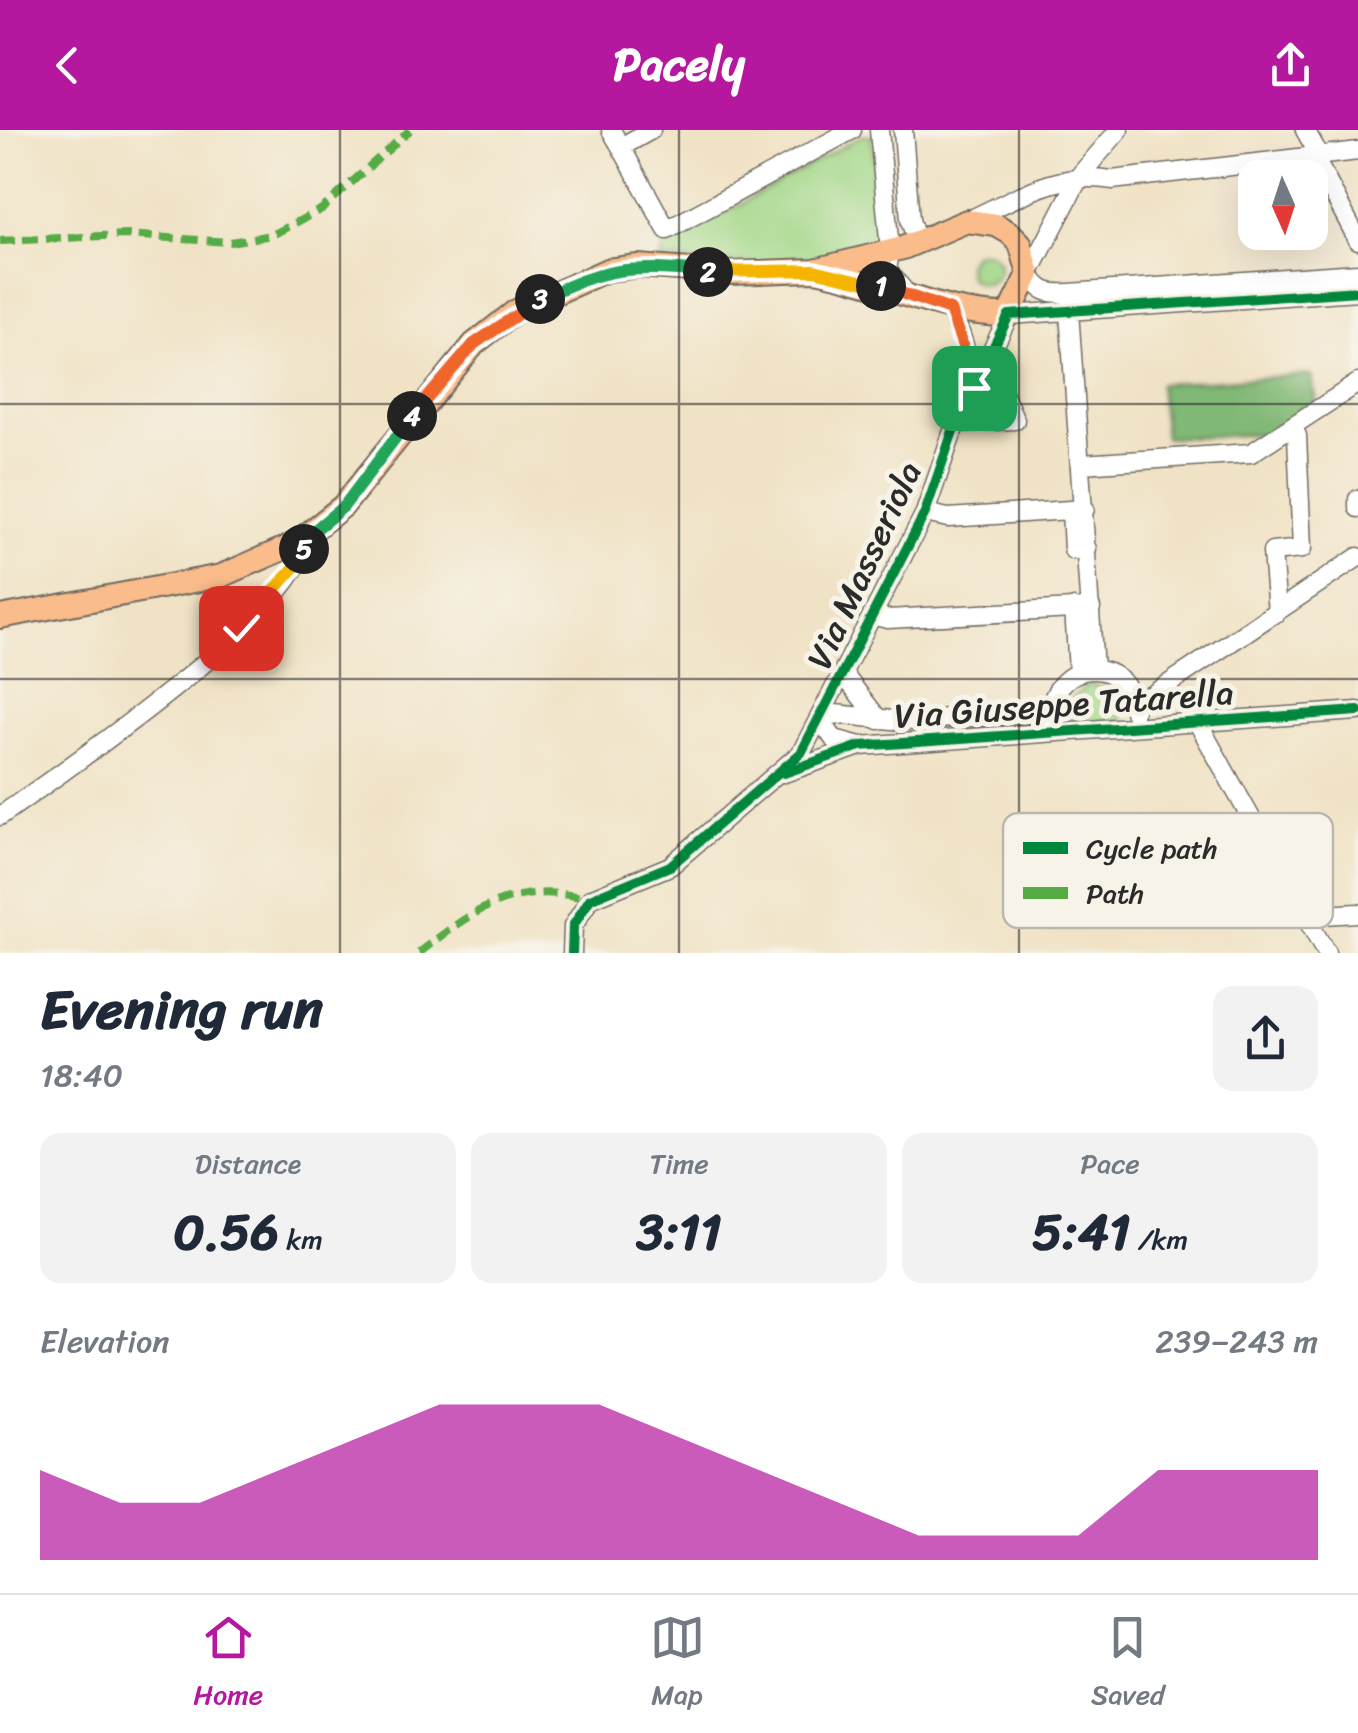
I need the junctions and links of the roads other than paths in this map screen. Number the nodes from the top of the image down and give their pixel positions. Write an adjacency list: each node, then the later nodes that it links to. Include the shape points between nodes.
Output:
1 (611, 130): 8 (street)
2 (651, 130): 8 (street)
3 (852, 130): 8 (street, via 667,230)
4 (879, 130): 15 (street)
5 (903, 130): 14 (street)
6 (1118, 130): 11 (street, Via Masseriola)
7 (1305, 130): 10 (street)
8 (620, 147)
9 (1358, 151): 10 (street)
10 (1316, 155): 11 (street, via 1112,180); 13 (street)
11 (1081, 174): 12 (street); 18 (street, Via Masseriola)
12 (967, 221): 14 (main road); 18 (main road, via 1010,233)
13 (1358, 240)
14 (917, 242): 15 (main road)
15 (890, 252): 16 (main road); 20 (street, via 887,270)
16 (814, 270): 20 (main road); 34 (main road, via 627,266 516,311 463,355 344,506)
17 (1358, 273): 18 (street, via 1049,294)
18 (1029, 274): 23 (main road, Via Masseriola)
19 (1358, 291): 22 (street)
20 (907, 294): 21 (main road)
21 (950, 310): 23 (main road); 26 (street, via 970,366)
22 (1069, 311): 23 (street); 29 (street)
23 (1009, 315): 24 (street, Via Masseriola)
24 (988, 360): 26 (street, Via Masseriola); 27 (street, via 1015,420)
25 (1358, 383): 28 (street)
26 (965, 396): 27 (street, Via Masseriola)
27 (955, 423): 33 (street, Via Masseriola)
28 (1293, 427): 29 (street, via 1251,452); 37 (street, via 1302,549 1272,552)
29 (1081, 464): 32 (street)
30 (1358, 499): 31 (street)
31 (1358, 508)
32 (1078, 509): 33 (street, via 942,518); 36 (street, via 1087,549)
33 (925, 513): 38 (street, Via Masseriola)
34 (304, 539): 39 (main road, via 221,576); 54 (street, via 294,568 241,628 157,705)
35 (1358, 557): 37 (street)
36 (1083, 608): 38 (street); 40 (street)
37 (1277, 612): 42 (street)
38 (875, 616): 41 (street, Via Masseriola)
39 (0, 617)
40 (1086, 670): 42 (street, via 1113,675); 44 (street, via 1062,680)
41 (844, 676): 45 (street, Via Masseriola); 46 (street)
42 (1133, 702): 48 (street)
43 (1358, 711): 47 (street, Via Giuseppe Tatarella)
44 (1049, 712): 46 (street); 49 (street)
45 (821, 721): 46 (street, via 846,714); 51 (street, via 834,739); 52 (street, Via Masseriola)
46 (885, 721): 50 (street)
47 (1198, 723): 48 (street, Via Giuseppe Tatarella); 53 (street)
48 (1134, 727): 49 (street, Via Giuseppe Tatarella)
49 (1055, 733): 50 (street, Via Giuseppe Tatarella)
50 (891, 744): 51 (street, Via Giuseppe Tatarella)
51 (860, 746): 52 (street, Via Giuseppe Tatarella)
52 (779, 774): 58 (street, via 670,866 590,899 573,926)
53 (1248, 813)
54 (0, 816)
55 (1358, 913): 56 (street)
56 (1333, 914)
57 (1312, 928): 59 (street)
58 (572, 953)
59 (1326, 953)

